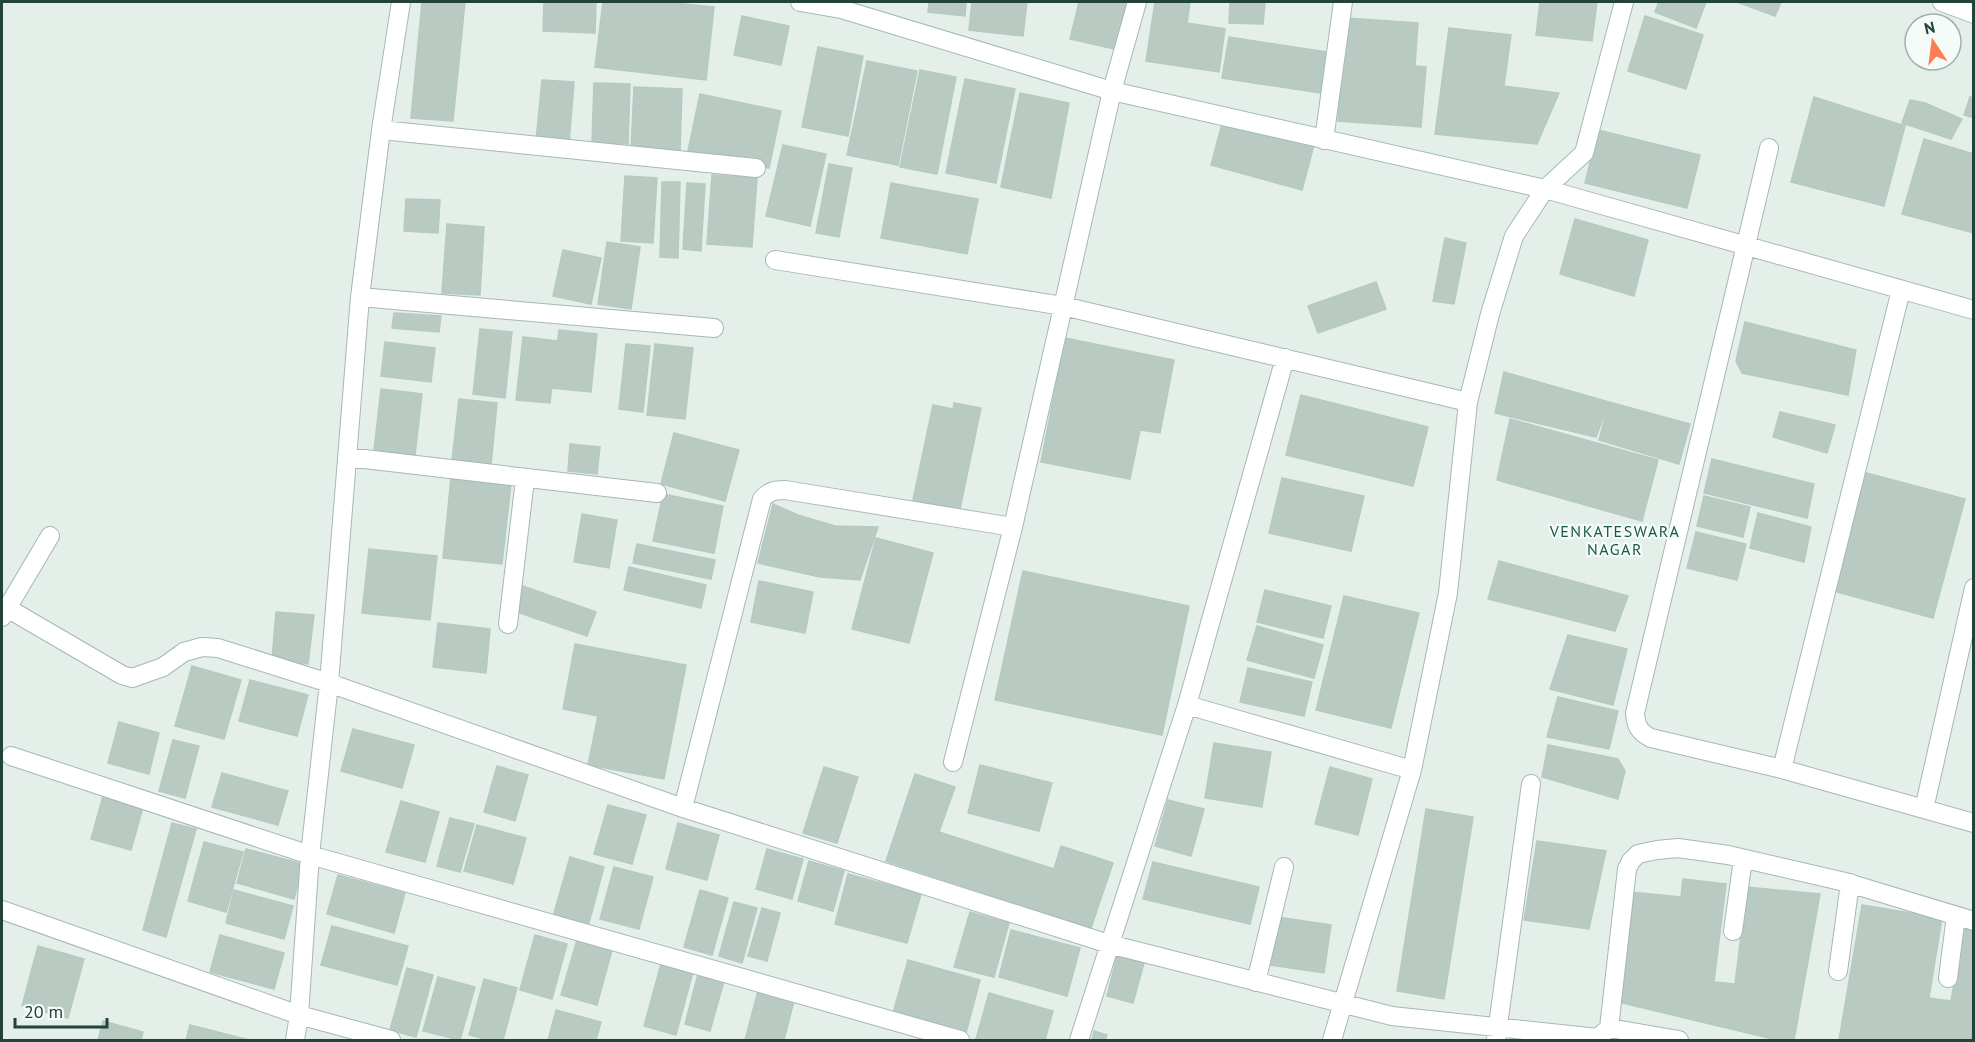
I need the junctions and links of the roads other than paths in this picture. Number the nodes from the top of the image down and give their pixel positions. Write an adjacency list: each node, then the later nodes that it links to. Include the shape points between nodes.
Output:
1 (401, 2): 10 (street)
2 (800, 2): 7 (street)
3 (1137, 2): 9 (street)
4 (1343, 2): 11 (street)
5 (1624, 2): 14 (street, via 1584,153)
6 (1942, 2): 8 (street)
7 (841, 5): 9 (street)
8 (1974, 14)
9 (1112, 91): 11 (street); 19 (street)
10 (381, 130): 13 (street); 18 (street)
11 (1324, 140): 14 (street)
12 (1769, 148): 15 (street)
13 (756, 168)
14 (1545, 189): 15 (street); 23 (street, via 1514,236)
15 (1747, 247): 17 (street); 36 (street, via 1635,713 1640,732 1651,738)
16 (775, 260): 19 (street)
17 (1901, 290): 20 (street); 36 (street)
18 (360, 297): 21 (street); 24 (street)
19 (1063, 306): 22 (street); 27 (street)
20 (1974, 310)
21 (714, 328)
22 (1285, 358): 23 (street); 33 (street)
23 (1468, 402): 37 (street, via 1448,593)
24 (347, 457): 25 (street); 32 (street)
25 (525, 479): 26 (street); 31 (street)
26 (657, 493)
27 (1013, 527): 35 (street); 39 (street, via 785,490 768,493 762,499)
28 (50, 536): 30 (street)
29 (1974, 588): 40 (street)
30 (4, 613): 32 (street, via 132,678 202,647 218,648)
31 (508, 624)
32 (329, 683): 39 (street); 42 (street)
33 (1187, 705): 37 (street); 49 (street)
34 (11, 756): 42 (street)
35 (953, 762)
36 (1782, 769): 40 (street)
37 (1412, 770): 53 (street)
38 (1531, 784): 55 (street)
39 (683, 808): 49 (street)
40 (1924, 809): 41 (street)
41 (1974, 823)
42 (310, 855): 54 (street); 59 (street)
43 (1743, 859): 45 (street); 48 (street); 56 (street, via 1678,848 1638,854 1631,861)
44 (1284, 867): 52 (street)
45 (1850, 883): 47 (street); 50 (street)
46 (2, 910): 54 (street)
47 (1965, 918): 51 (street)
48 (1733, 931)
49 (1109, 944): 52 (street); 60 (street)
50 (1838, 971)
51 (1948, 978)
52 (1256, 982): 53 (street)
53 (1342, 1004): 55 (street); 61 (street)
54 (299, 1015): 57 (street); 58 (street)
55 (1497, 1035): 56 (street)
56 (1602, 1036): 62 (street)
57 (295, 1041)
58 (391, 1041)
59 (960, 1041)
60 (1079, 1041)
61 (1332, 1041)
62 (1678, 1041)

